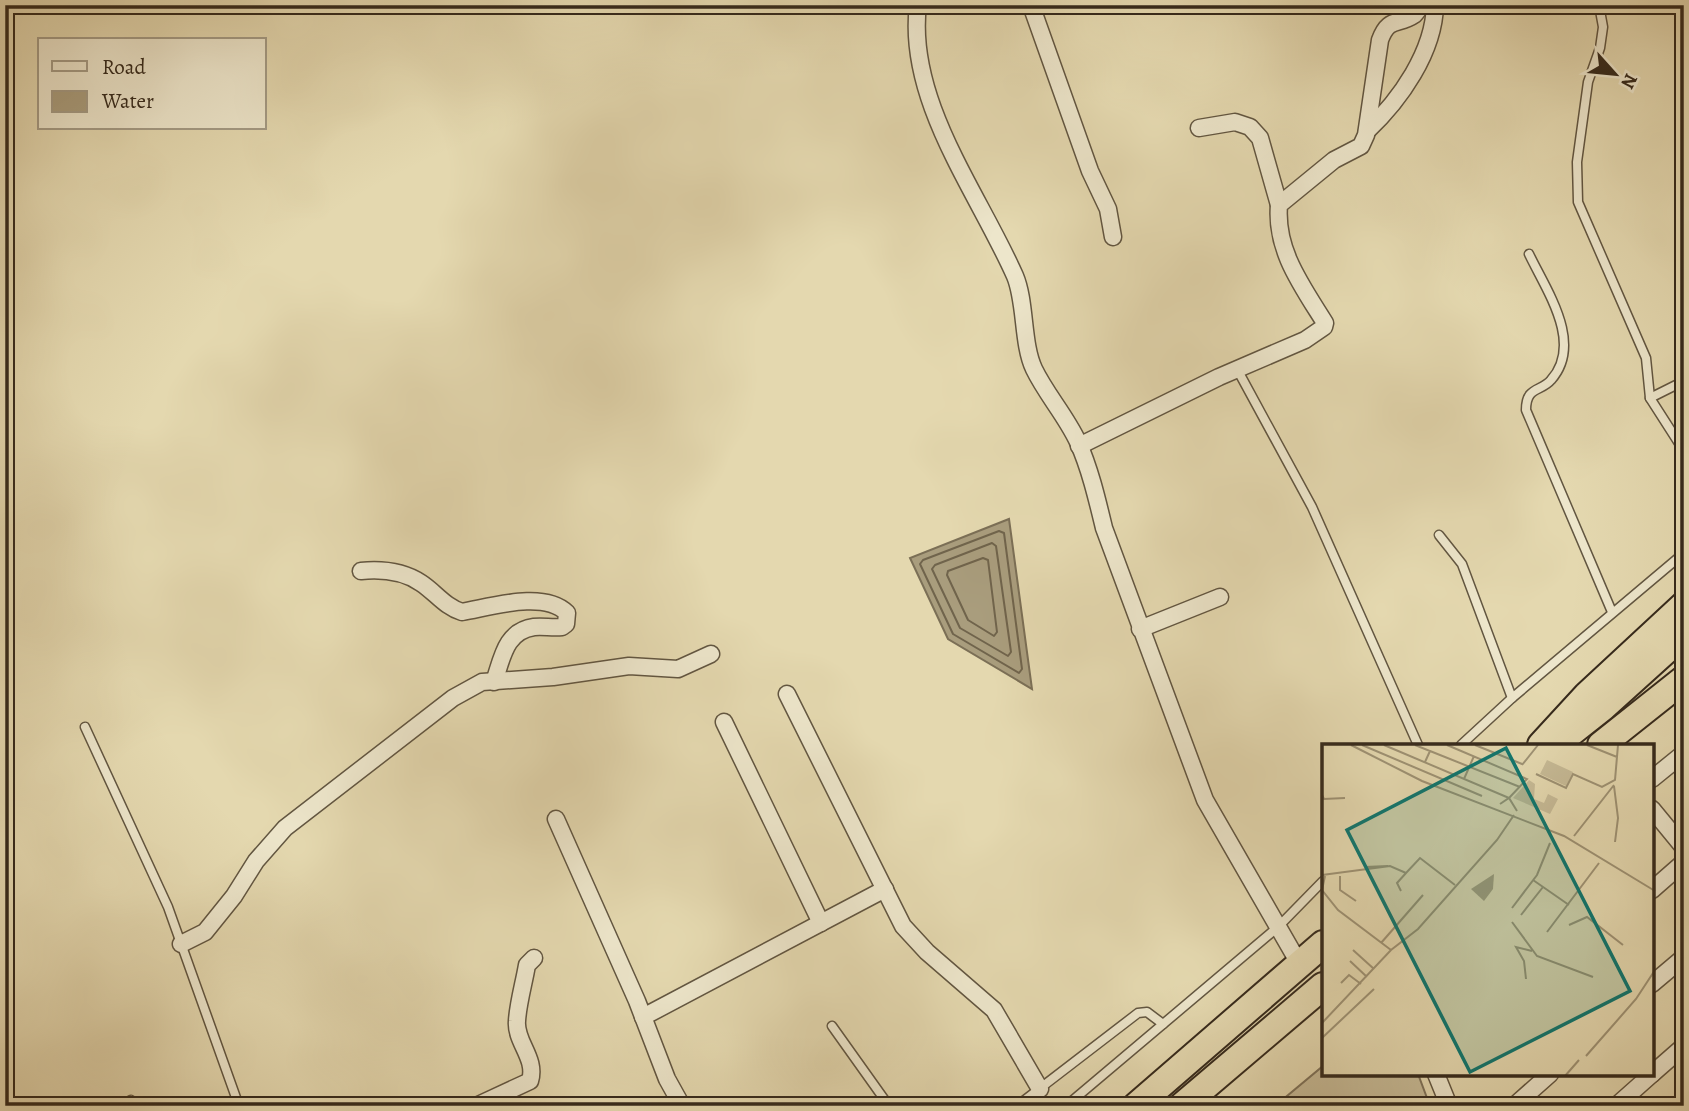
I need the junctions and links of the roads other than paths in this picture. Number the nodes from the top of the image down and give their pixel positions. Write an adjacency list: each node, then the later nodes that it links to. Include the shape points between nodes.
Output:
1 (918, 5): 14 (street, via 915,29 920,70 936,116 1016,279 1033,367)
2 (1031, 5): 9 (street, via 1108,209)
3 (1422, 5): 7 (street, via 1412,16 1388,24 1383,31)
4 (1435, 5): 7 (street, via 1431,32 1408,82)
5 (1599, 5): 13 (lane, via 1603,27 1582,122 1578,202 1646,358)
6 (1199, 128): 8 (street, via 1235,122 1250,127 1260,138)
7 (1367, 131): 8 (street, via 1361,146 1334,160)
8 (1279, 205): 11 (street, via 1280,239 1293,273 1324,327)
9 (1113, 237)
10 (1530, 254): 21 (lane, via 1565,341 1559,368 1550,382 1534,389 1526,410)
11 (1237, 369): 14 (street); 32 (lane, via 1312,507)
12 (1684, 381): 13 (lane)
13 (1650, 398): 15 (lane)
14 (1079, 446): 22 (street)
15 (1684, 451)
16 (1439, 535): 29 (lane, via 1462,565)
17 (1684, 553): 21 (lane)
18 (361, 571): 26 (street, via 394,571 420,582 453,610 462,612 523,601 561,607 567,613 562,627 528,628 512,637)
19 (1220, 597): 22 (street)
20 (1684, 605): 34 (highway, via 1587,695)
21 (1612, 612): 29 (lane)
22 (1140, 629): 48 (street, via 1205,800)
23 (1684, 634): 35 (highway)
24 (710, 654): 26 (street, via 678,669 629,666)
25 (1684, 678): 36 (highway)
26 (494, 682): 49 (street, via 482,682 453,698 285,828 205,932)
27 (1684, 691): 37 (highway)
28 (786, 694): 46 (street)
29 (1512, 698): 33 (lane)
30 (724, 722): 47 (street)
31 (85, 727): 49 (lane)
32 (1418, 744)
33 (1462, 744)
34 (1542, 744)
35 (1556, 744)
36 (1602, 744)
37 (1616, 744)
38 (1684, 753): 39 (street)
39 (1654, 777)
40 (1654, 811): 42 (street)
41 (556, 819): 56 (street)
42 (1684, 848)
43 (1684, 863): 45 (street)
44 (1322, 882): 48 (lane)
45 (1654, 888)
46 (885, 889): 47 (street); 64 (street, via 903,926 994,1010)
47 (821, 923): 56 (street)
48 (1278, 927): 53 (street); 57 (lane)
49 (181, 944): 69 (lane)
50 (1322, 945): 53 (highway)
51 (1684, 957): 54 (street)
52 (534, 958): 70 (street, via 527,965 517,1021 530,1061 530,1080)
53 (1300, 965): 75 (highway)
54 (1654, 983)
55 (1320, 991): 76 (highway)
56 (643, 1017): 71 (street)
57 (1163, 1024): 64 (lane, via 1147,1012 1138,1013); 74 (lane)
58 (832, 1026): 72 (lane)
59 (1684, 1046): 60 (street)
60 (1654, 1072)
61 (1439, 1076): 77 (street)
62 (1549, 1076): 65 (street)
63 (1650, 1076): 67 (street)
64 (1040, 1088): 73 (lane)
65 (1532, 1099): 78 (street)
66 (131, 1100): 68 (lane)
67 (1617, 1105)
68 (121, 1106)
69 (239, 1106)
70 (476, 1106)
71 (682, 1106)
72 (889, 1106)
73 (1017, 1106)
74 (1066, 1106)
75 (1136, 1106)
76 (1182, 1106)
77 (1449, 1106)
78 (1514, 1106)

